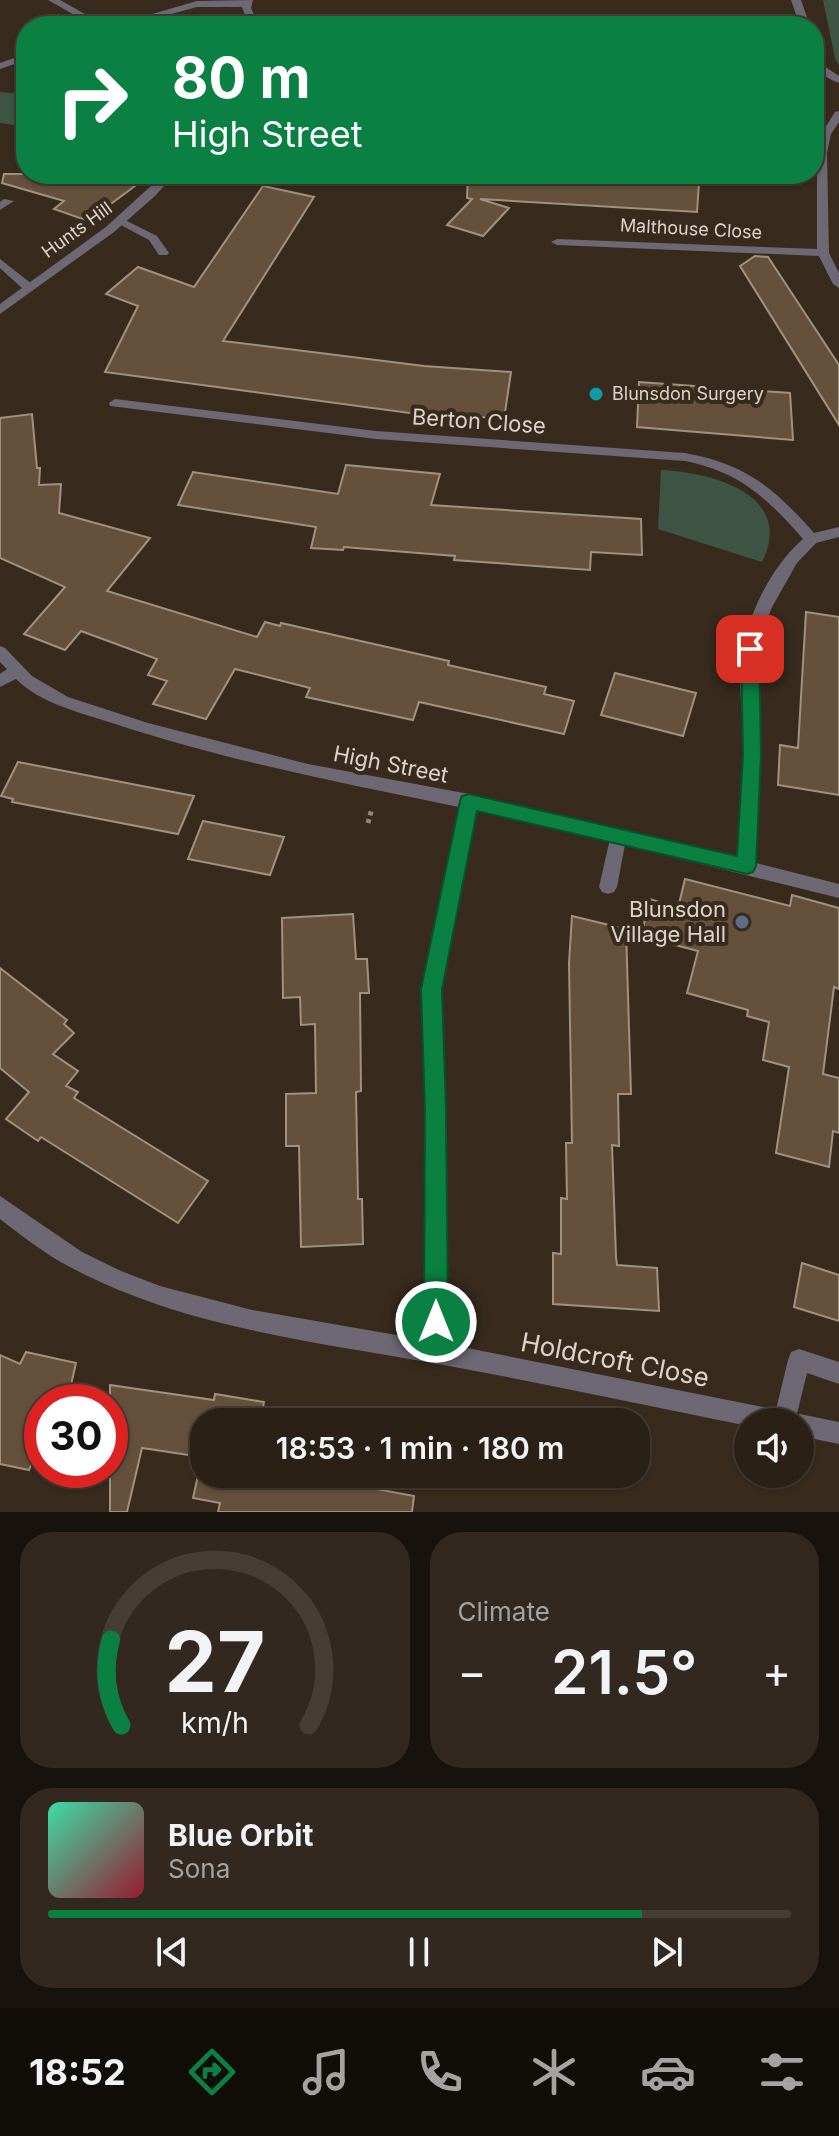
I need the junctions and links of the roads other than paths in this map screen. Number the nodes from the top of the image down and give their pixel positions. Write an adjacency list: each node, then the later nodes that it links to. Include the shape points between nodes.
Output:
1 (53, 0): 3 (street)
2 (247, 2): 4 (street, via 197,4)
3 (83, 16)
4 (153, 16)
5 (839, 114): 6 (street)
6 (824, 141)
7 (160, 184): 9 (street, Hunts Hill)
8 (823, 184): 12 (street)
9 (121, 221): 11 (street, via 153,238); 15 (street, Hunts Hill)
10 (557, 242): 12 (street, Malthouse Close)
11 (163, 253)
12 (823, 253): 14 (street)
13 (0, 262): 15 (street)
14 (839, 284)
15 (28, 287): 16 (street, Hunts Hill)
16 (0, 310)
17 (115, 403): 19 (street, Berton Close, via 376,435 704,460 757,483)
18 (839, 532): 19 (street)
19 (811, 539): 25 (street, via 782,576 750,649)
20 (0, 652): 21 (street, High Street)
21 (17, 671): 22 (street); 23 (street, High Street, via 63,701 148,729 322,773)
22 (0, 681)
23 (469, 801): 24 (street, High Street); 29 (street, via 431,989)
24 (618, 839): 25 (street, High Street); 26 (street)
25 (747, 866): 27 (street, High Street)
26 (608, 887)
27 (839, 891)
28 (0, 1206): 29 (street, Holdcroft Close, via 76,1260 184,1302 260,1323)
29 (436, 1352): 32 (street, Holdcroft Close)
30 (839, 1373): 31 (street, via 799,1360)
31 (787, 1408)
32 (734, 1412)
33 (814, 1428): 34 (street)
34 (839, 1433)

